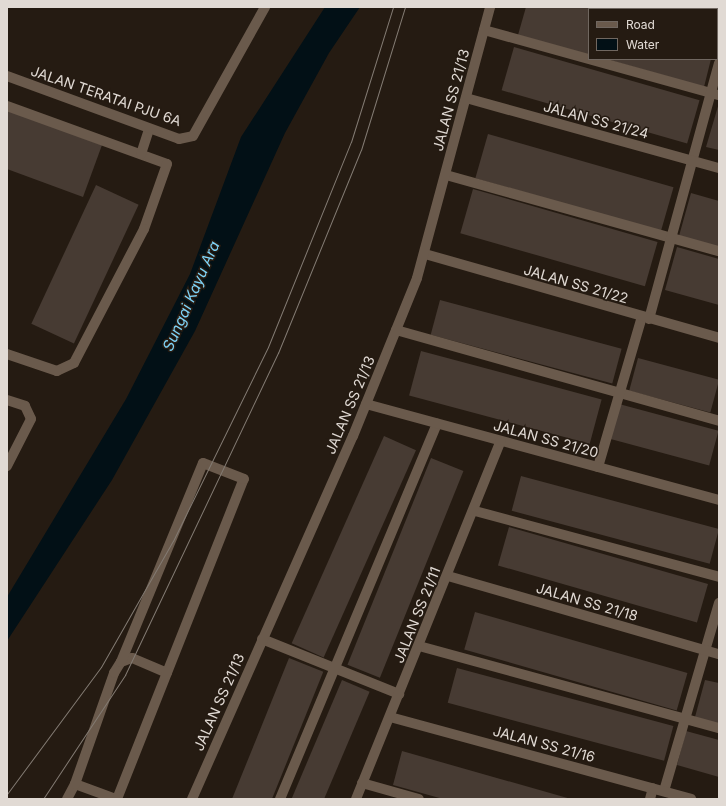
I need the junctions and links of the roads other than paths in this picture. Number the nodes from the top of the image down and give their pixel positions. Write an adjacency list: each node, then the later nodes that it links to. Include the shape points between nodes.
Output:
1 (265, 7): 11 (street, JALAN TERATAI PJU 6A, via 193,136 179,139)
2 (490, 7): 3 (street, JALAN SS 21/13)
3 (484, 30): 4 (street); 9 (street, JALAN SS 21/13)
4 (588, 59)
5 (592, 60): 8 (street)
6 (719, 62): 8 (street)
7 (7, 76): 11 (street, JALAN TERATAI PJU 6A)
8 (715, 94): 13 (street)
9 (466, 98): 13 (street, JALAN SS 21/24); 15 (street, JALAN SS 21/13)
10 (7, 106): 12 (street)
11 (149, 129): 12 (street)
12 (141, 154): 22 (street, via 167,164 144,230 74,363 57,371)
13 (692, 161): 14 (street, JALAN SS 21/24); 16 (street)
14 (719, 168)
15 (446, 175): 16 (street); 18 (street, JALAN SS 21/13)
16 (671, 238): 17 (street); 19 (street)
17 (719, 251)
18 (425, 254): 19 (street, JALAN SS 21/22); 20 (street, JALAN SS 21/13)
19 (645, 318): 21 (street, JALAN SS 21/22); 23 (street)
20 (396, 330): 23 (street); 25 (street, JALAN SS 21/13)
21 (719, 338)
22 (7, 354)
23 (621, 393): 26 (street); 30 (street)
24 (7, 400): 29 (street, via 25,406 31,419)
25 (366, 404): 27 (street, JALAN SS 21/20); 36 (street, JALAN SS 21/13)
26 (719, 421)
27 (437, 424): 28 (street, JALAN SS 21/20); 41 (street)
28 (501, 441): 30 (street, JALAN SS 21/20); 32 (street, JALAN SS 21/11)
29 (7, 466)
30 (598, 467): 31 (street, JALAN SS 21/20)
31 (719, 500)
32 (475, 511): 33 (street, JALAN SS 21/11); 34 (street)
33 (448, 576): 37 (street, JALAN SS 21/11); 38 (street, JALAN SS 21/18)
34 (719, 577)
35 (719, 603): 38 (street)
36 (262, 639): 41 (street); 53 (street, JALAN SS 21/13)
37 (419, 646): 43 (street, JALAN SS 21/11); 45 (street)
38 (705, 650): 39 (street, JALAN SS 21/18); 45 (street)
39 (719, 654)
40 (121, 662): 42 (street, via 132,658); 42 (street, via 203,463 244,479); 47 (street, via 114,673)
41 (335, 668): 43 (street); 54 (street)
42 (167, 673): 52 (street)
43 (399, 694): 44 (street, JALAN SS 21/11)
44 (390, 717): 48 (street, JALAN SS 21/11); 49 (street, JALAN SS 21/16)
45 (685, 718): 46 (street); 50 (street)
46 (719, 728)
47 (76, 784): 51 (street); 52 (street)
48 (362, 784): 55 (street, JALAN SS 21/11); 56 (street)
49 (653, 788): 50 (street, JALAN SS 21/16); 57 (street)
50 (664, 791): 58 (street, JALAN SS 21/16)
51 (67, 799)
52 (117, 799)
53 (192, 799)
54 (280, 799)
55 (356, 799)
56 (419, 799)
57 (650, 799)
58 (691, 799)

